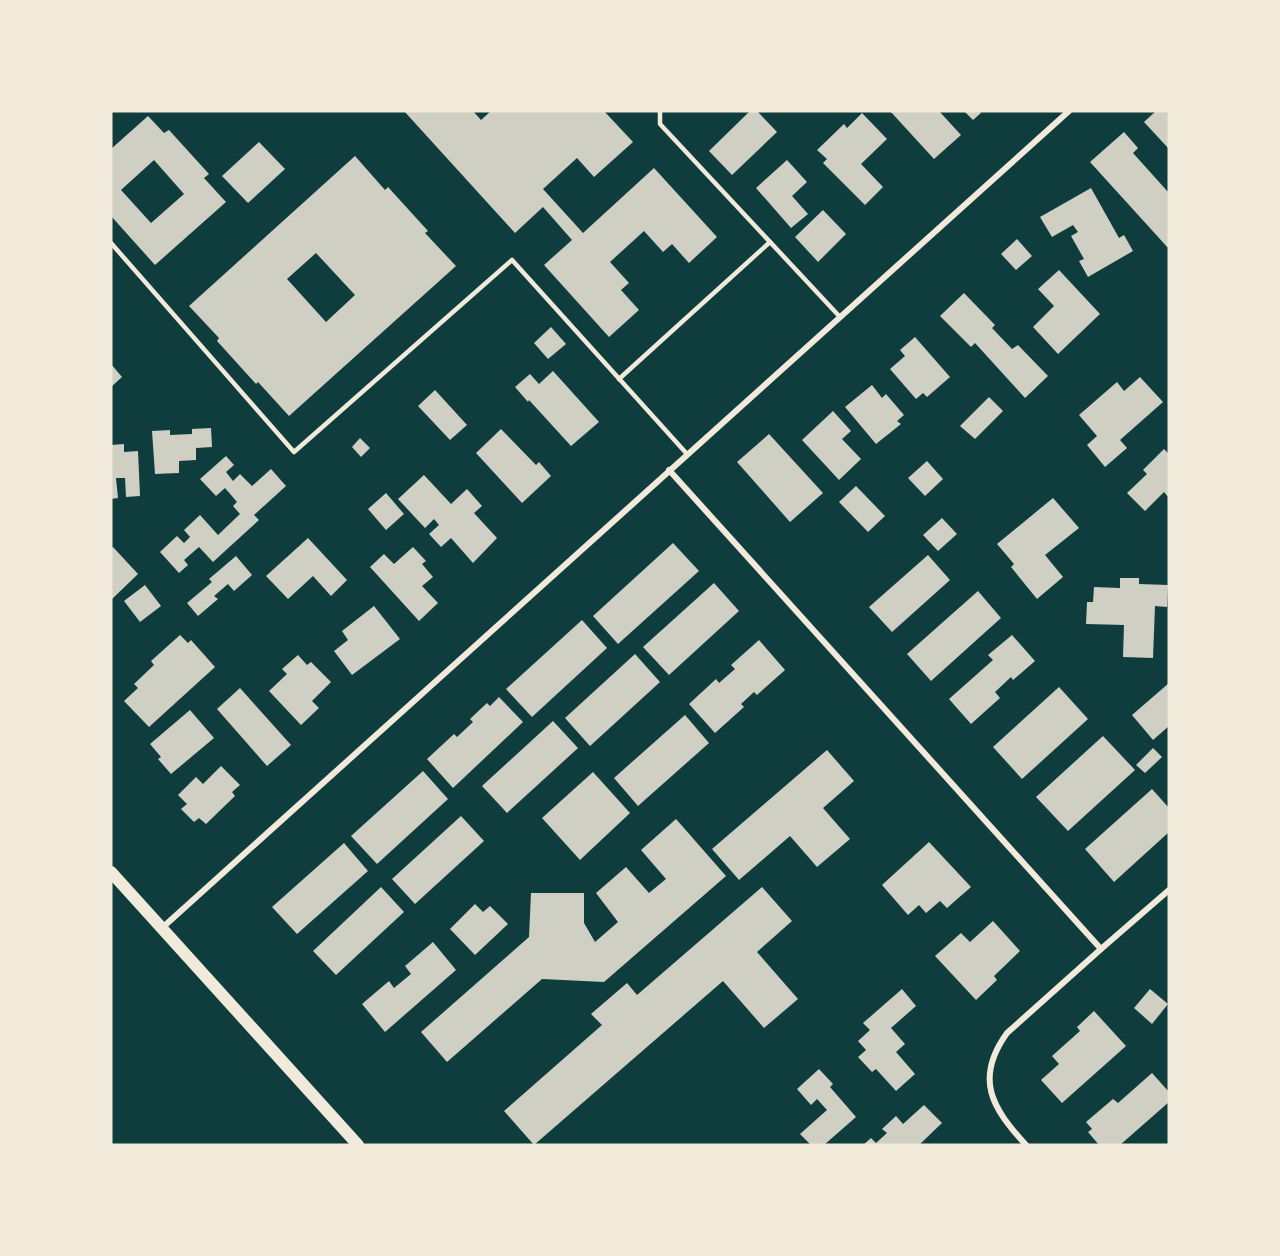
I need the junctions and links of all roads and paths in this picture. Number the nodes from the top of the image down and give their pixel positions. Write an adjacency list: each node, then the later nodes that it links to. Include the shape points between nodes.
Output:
1 (660, 111): 4 (lane, via 660,124)
2 (1069, 111): 5 (street)
3 (111, 243): 6 (lane, via 294,452 512,260)
4 (770, 243): 5 (lane); 6 (lane)
5 (840, 317): 7 (street)
6 (619, 379): 7 (lane)
7 (687, 454): 8 (street)
8 (669, 470): 11 (street); 12 (street)
9 (111, 872): 11 (main road)
10 (1169, 890): 12 (street)
11 (162, 928): 13 (main road)
12 (1101, 949): 14 (street, via 1007,1033 997,1047 990,1066 990,1088 996,1107)
13 (358, 1145)
14 (1026, 1145)

